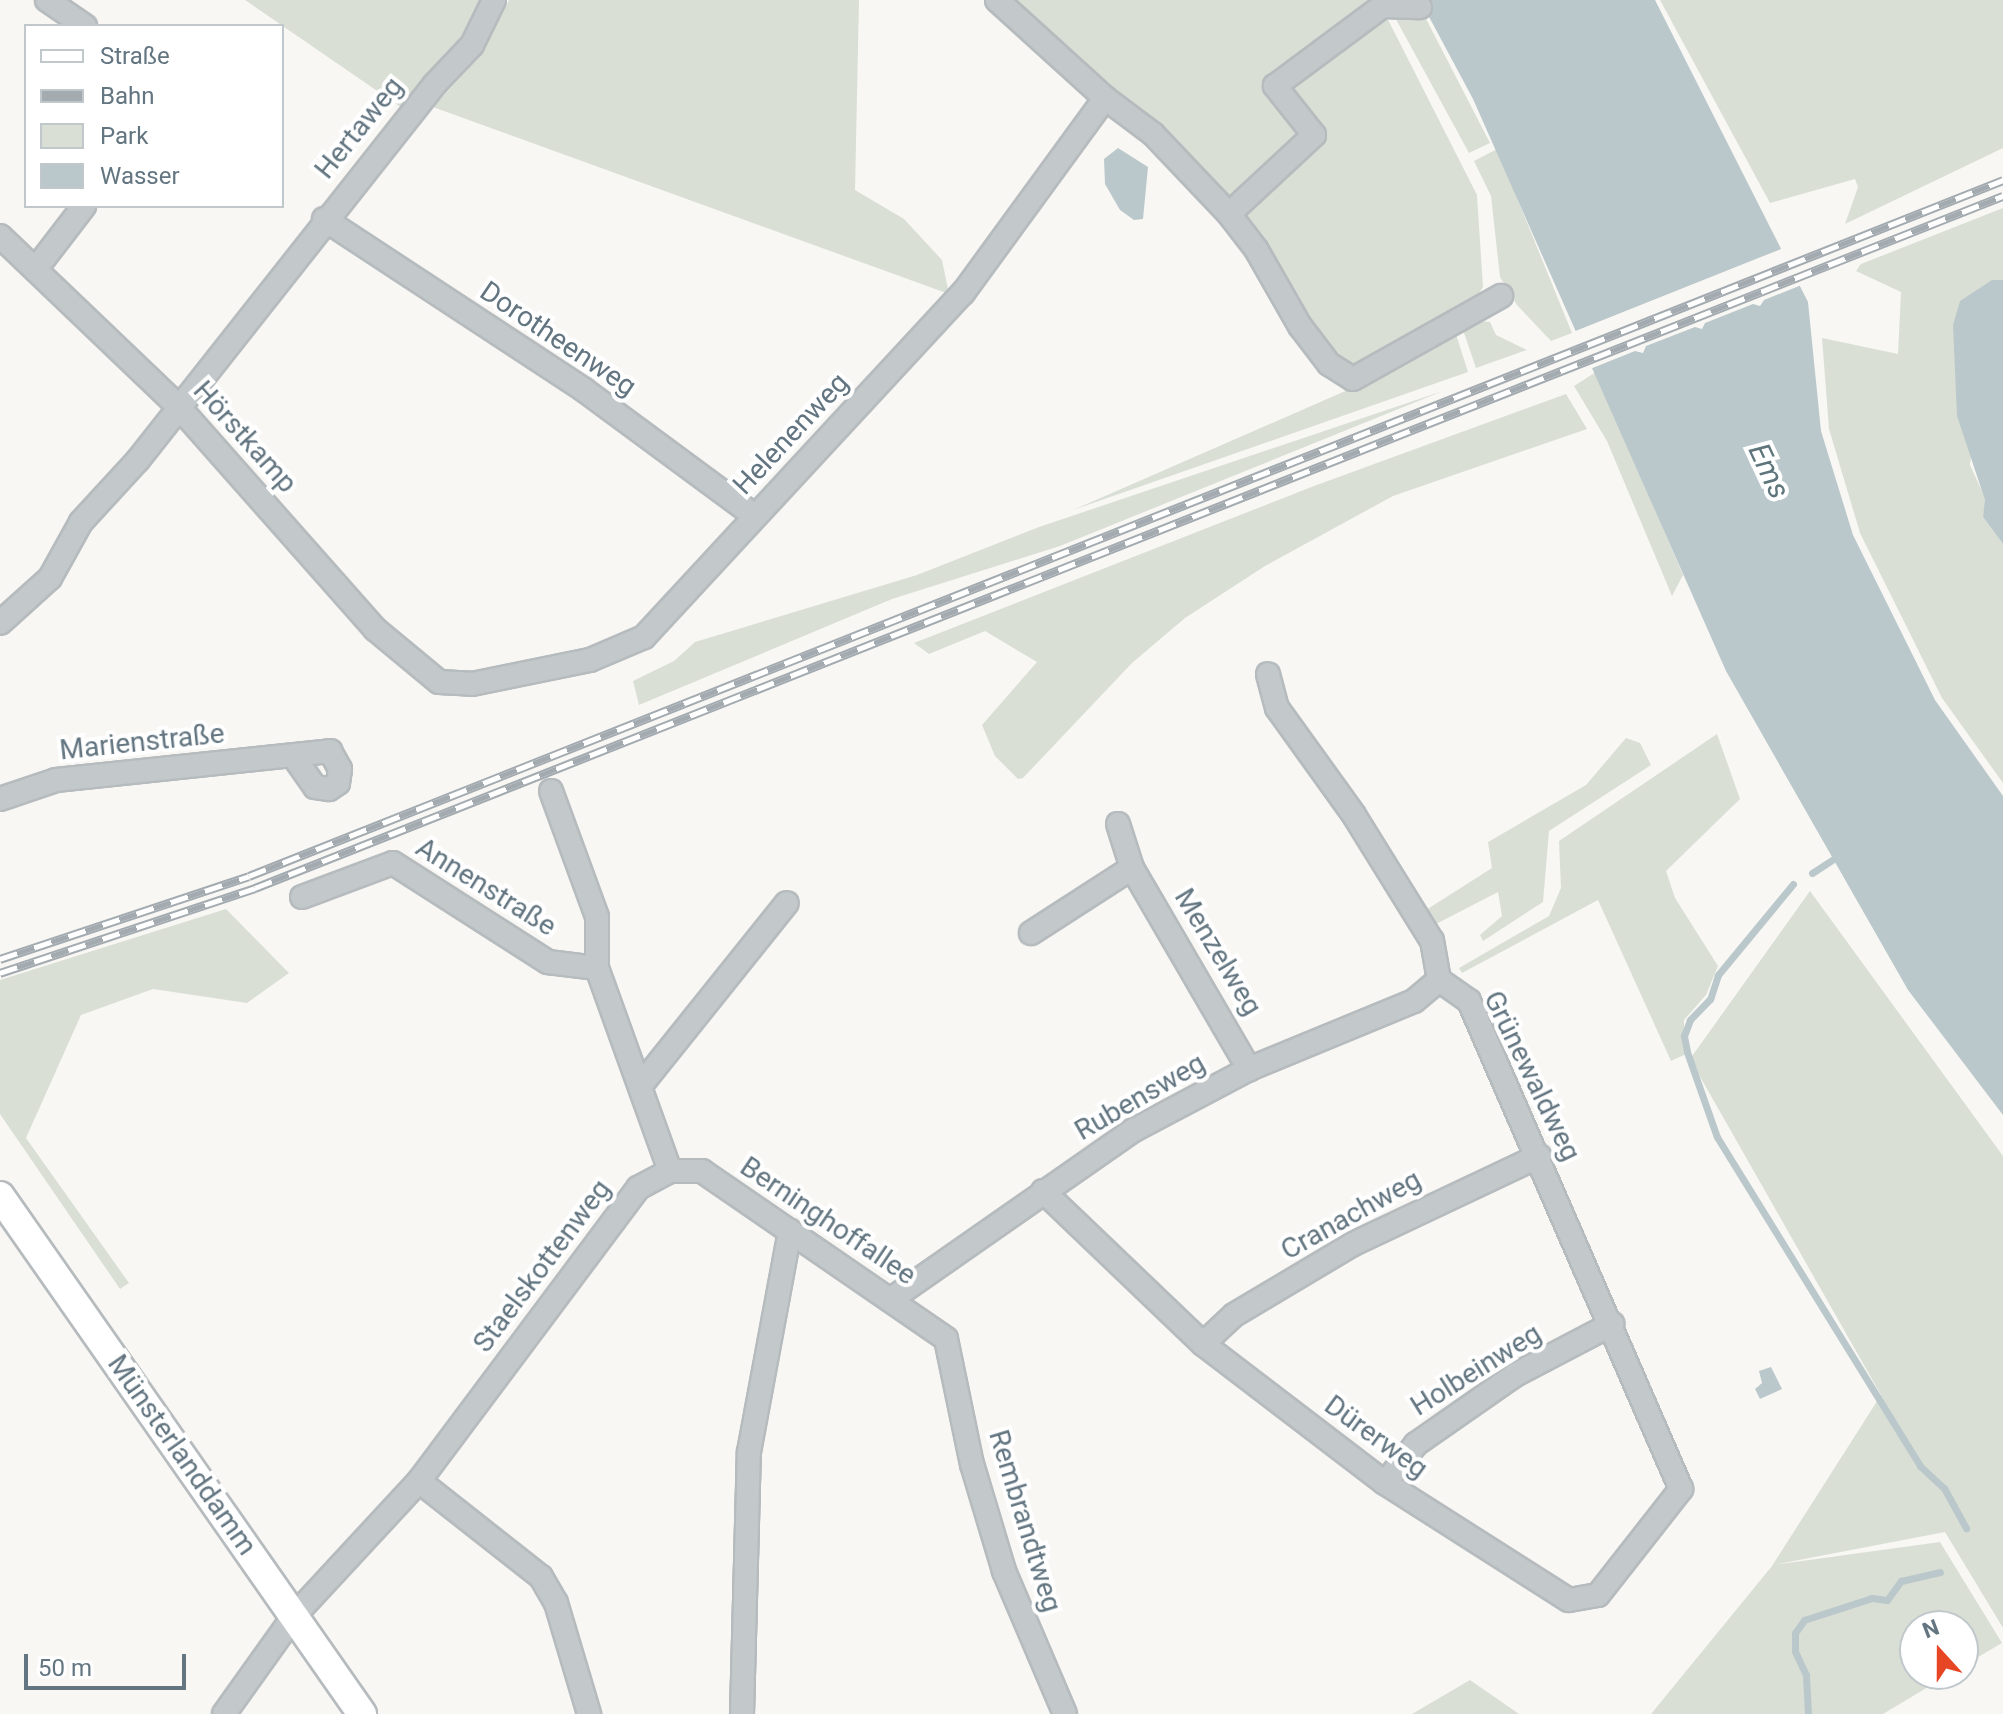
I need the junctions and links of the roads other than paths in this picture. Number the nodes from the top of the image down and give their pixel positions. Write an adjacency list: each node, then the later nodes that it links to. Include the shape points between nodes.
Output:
1 (47, 0): 6 (street)
2 (494, 0): 10 (street, Hertaweg, via 472,45)
3 (997, 0): 7 (street)
4 (1386, 3): 5 (street); 9 (street, via 1275,86 1314,135)
5 (1420, 7)
6 (82, 24)
7 (1105, 98): 9 (street, via 1153,134); 15 (street, Helenenweg, via 963,293)
8 (82, 208): 12 (street)
9 (1229, 214): 13 (street, via 1321,355 1353,379)
10 (324, 219): 14 (street, Hertaweg); 15 (street, Dorotheenweg, via 584,390)
11 (0, 236): 12 (street, Hörstkamp)
12 (38, 266): 14 (street, Hörstkamp)
13 (1501, 296)
14 (177, 405): 16 (street, via 138,460 81,522 42,588); 18 (street, Hörstkamp, via 375,629)
15 (755, 516): 18 (street, Helenenweg, via 644,637 625,649 472,684)
16 (0, 623)
17 (1268, 674): 28 (street, via 1277,708 1354,815 1432,941)
18 (439, 682)
19 (293, 756): 21 (street, Marienstraße, via 56,780)
20 (551, 791): 27 (street, via 597,917)
21 (0, 799)
22 (1118, 824): 23 (street, Menzelweg)
23 (1132, 868): 26 (street); 29 (street, Menzelweg)
24 (302, 897): 27 (street, Annenstraße, via 393,863 548,962)
25 (787, 903): 30 (street)
26 (1031, 933)
27 (597, 968): 30 (street)
28 (1439, 980): 29 (street, Rubensweg, via 1414,1001); 31 (street, Grünewaldweg, via 1469,1001)
29 (1249, 1069): 33 (street, Rubensweg, via 1134,1130)
30 (641, 1085): 32 (street)
31 (1539, 1156): 37 (street, Grünewaldweg); 39 (street, Cranachweg, via 1353,1244 1234,1315)
32 (670, 1171): 35 (street, Berninghoffallee, via 702,1171); 40 (street, Staelskottenweg, via 638,1188)
33 (1043, 1191): 36 (street, Rubensweg); 39 (street, Dürerweg)
34 (0, 1196): 43 (main road, Münsterlanddamm)
35 (790, 1231): 36 (street, Berninghoffallee); 47 (street, via 749,1452)
36 (890, 1300): 38 (street, Berninghoffallee)
37 (1612, 1324): 41 (street, Holbeinweg, via 1515,1375 1428,1435); 42 (street, Grünewaldweg)
38 (946, 1339): 48 (street, Rembrandtweg, via 972,1464 1004,1571)
39 (1203, 1344): 41 (street, Dürerweg)
40 (419, 1481): 43 (street, Staelskottenweg); 46 (street, via 541,1577 556,1603)
41 (1385, 1483): 42 (street, Dürerweg, via 1569,1600 1598,1595)
42 (1681, 1489)
43 (294, 1616): 44 (street, Staelskottenweg); 45 (main road, Münsterlanddamm)
44 (224, 1714)
45 (362, 1714)
46 (589, 1714)
47 (742, 1714)
48 (1065, 1714)

